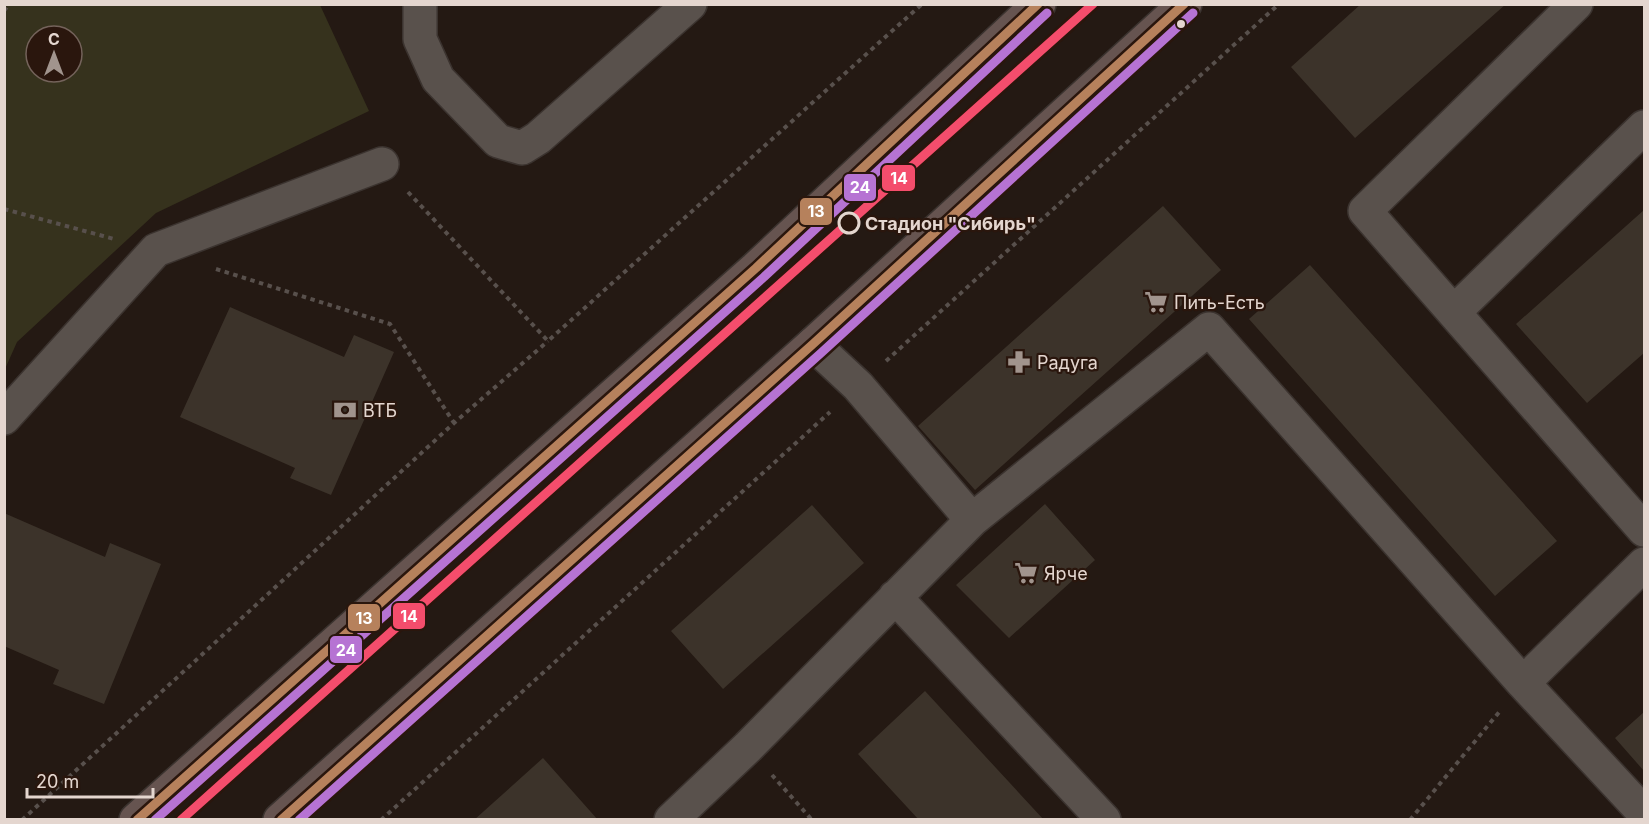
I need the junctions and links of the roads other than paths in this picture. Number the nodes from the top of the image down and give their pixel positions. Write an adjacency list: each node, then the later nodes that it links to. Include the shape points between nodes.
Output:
1 (420, 4): 2 (lane, via 420,39 438,79 498,141 522,148)
2 (690, 4)
3 (1039, 4): 17 (highway, via 756,268)
4 (1185, 4): 9 (highway)
5 (1576, 4): 8 (lane, via 1365,211)
6 (1644, 127): 8 (lane)
7 (382, 164): 10 (lane, via 156,250)
8 (1454, 312): 12 (lane)
9 (813, 344): 11 (lane, via 858,386); 18 (highway)
10 (4, 418)
11 (972, 520): 14 (lane); 15 (lane, via 1209,329)
12 (1644, 530)
13 (1644, 564): 15 (lane)
14 (895, 597): 19 (lane, via 748,747); 20 (lane)
15 (1523, 683): 16 (lane)
16 (1644, 813)
17 (136, 819)
18 (280, 819)
19 (671, 819)
20 (1104, 819)

